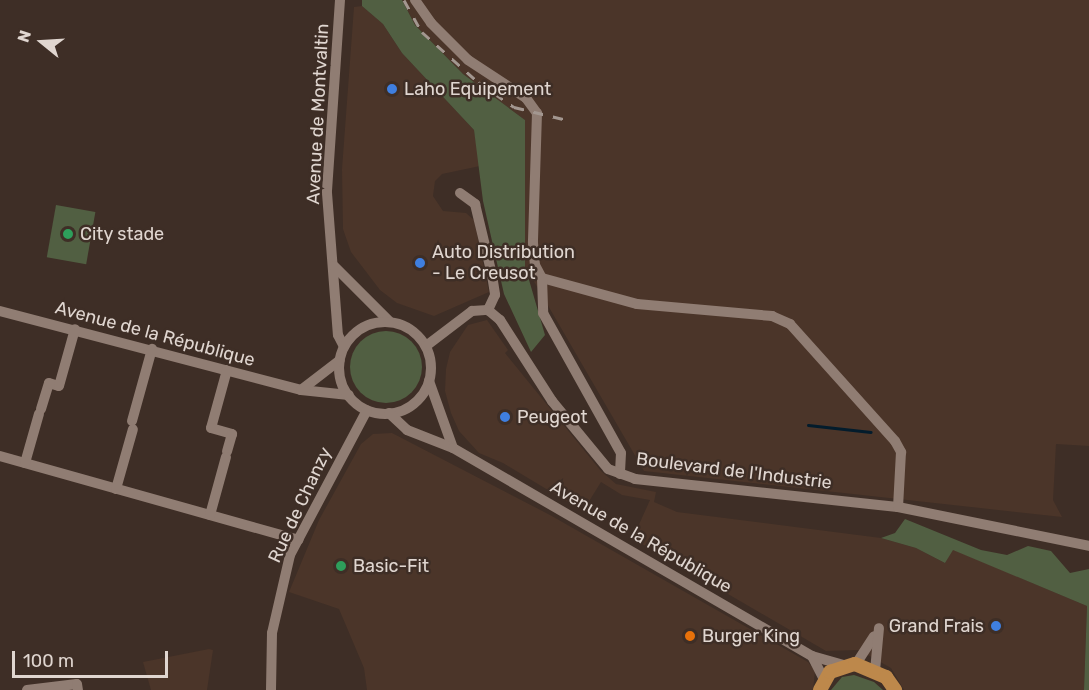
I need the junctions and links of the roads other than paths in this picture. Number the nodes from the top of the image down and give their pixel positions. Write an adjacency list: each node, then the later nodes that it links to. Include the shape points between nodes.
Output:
1 (340, 0): 4 (street, Avenue de Montvaltin, via 327,193)
2 (415, 0): 5 (street, via 431,23 468,60 520,93 537,113 533,243 535,265)
3 (460, 193): 6 (street, via 475,204 492,275 495,296)
4 (334, 266): 8 (street); 11 (street, Avenue de Montvaltin, via 338,335)
5 (542, 278): 23 (street, via 543,313 621,453); 25 (street, via 637,304 772,316 790,324 895,441 901,452)
6 (488, 310): 10 (street, via 472,312); 23 (street, Boulevard de l'Industrie, via 500,320 552,402 608,469)
7 (0, 311): 9 (street, Avenue de la République)
8 (390, 322): 10 (street, via 411,330); 11 (street, via 363,327)
9 (75, 329): 12 (street, Avenue de la République); 22 (street, via 59,386 48,383)
10 (426, 346): 15 (street, via 431,369)
11 (344, 347): 13 (street)
12 (152, 349): 14 (street, Avenue de la République); 24 (street)
13 (340, 360): 16 (street); 17 (street)
14 (227, 370): 16 (street, Avenue de la République); 26 (street, via 211,429 232,434)
15 (429, 381): 19 (street, via 414,404); 20 (street)
16 (301, 390): 17 (street, Avenue de la République)
17 (349, 395): 18 (street)
18 (367, 410): 19 (street); 27 (street, Rue de Chanzy)
19 (389, 413): 20 (street, Avenue de la République, via 407,430)
20 (453, 448): 29 (street, Avenue de la République)
21 (0, 456): 22 (street)
22 (25, 463): 24 (street)
23 (620, 474): 25 (street, Boulevard de l'Industrie, via 635,479)
24 (116, 489): 26 (street)
25 (898, 507): 28 (street, Boulevard de l'Industrie)
26 (210, 515): 27 (street)
27 (298, 540): 35 (street, Rue de Chanzy, via 279,595 272,633)
28 (1089, 546)
29 (812, 656): 30 (street, Avenue de la République); 32 (street)
30 (850, 665): 31 (main road); 31 (street, via 879,628); 32 (main road)
31 (875, 671): 36 (main road, via 886,677)
32 (822, 685)
33 (27, 690): 34 (street, via 77,684)
34 (78, 690)
35 (271, 690)
36 (895, 690)

